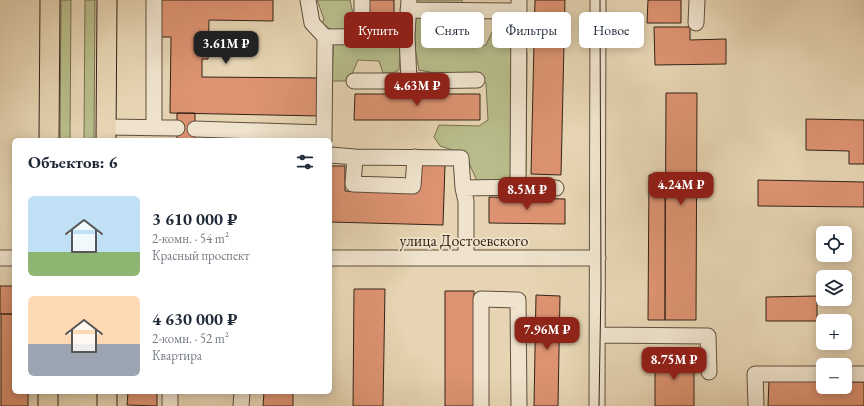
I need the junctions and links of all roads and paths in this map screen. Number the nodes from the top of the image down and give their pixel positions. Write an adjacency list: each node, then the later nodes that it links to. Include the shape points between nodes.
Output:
1 (50, 0): 23 (main road)
2 (107, 0): 21 (main road)
3 (154, 0): 18 (street)
4 (308, 0): 12 (street, via 312,23)
5 (362, 0): 10 (street)
6 (598, 0): 34 (street)
7 (697, 0): 11 (street)
8 (408, 5): 9 (street)
9 (519, 5): 27 (street)
10 (362, 12)
11 (696, 23)
12 (325, 37): 13 (street); 22 (street)
13 (344, 37)
14 (408, 48): 17 (street)
15 (477, 80): 17 (street)
16 (354, 81): 17 (street)
17 (409, 81)
18 (154, 128): 19 (street); 21 (street)
19 (177, 128)
20 (195, 129): 22 (street)
21 (106, 134)
22 (324, 136)
23 (49, 138)
24 (332, 155): 25 (street)
25 (355, 157): 26 (street); 26 (street, via 353,184 413,186)
26 (415, 157): 28 (street, via 461,158)
27 (518, 187): 28 (street); 29 (street)
28 (463, 188): 33 (street, via 466,201)
29 (556, 188)
30 (0, 258): 31 (street)
31 (12, 258)
32 (332, 258): 33 (street, улица Достоевского)
33 (466, 258): 34 (street, улица Достоевского)
34 (598, 258): 35 (street)
35 (597, 336): 36 (street, via 708,336); 50 (street)
36 (709, 372)
37 (816, 374): 51 (street, via 755,374)
38 (852, 374): 39 (street)
39 (864, 374)
40 (48, 394): 44 (main road)
41 (107, 394): 45 (main road)
42 (170, 394): 46 (street)
43 (242, 394): 47 (street)
44 (48, 406)
45 (107, 406)
46 (170, 406)
47 (241, 406)
48 (481, 406): 49 (street, via 481,299 518,300)
49 (519, 406)
50 (597, 406)
51 (756, 406)

